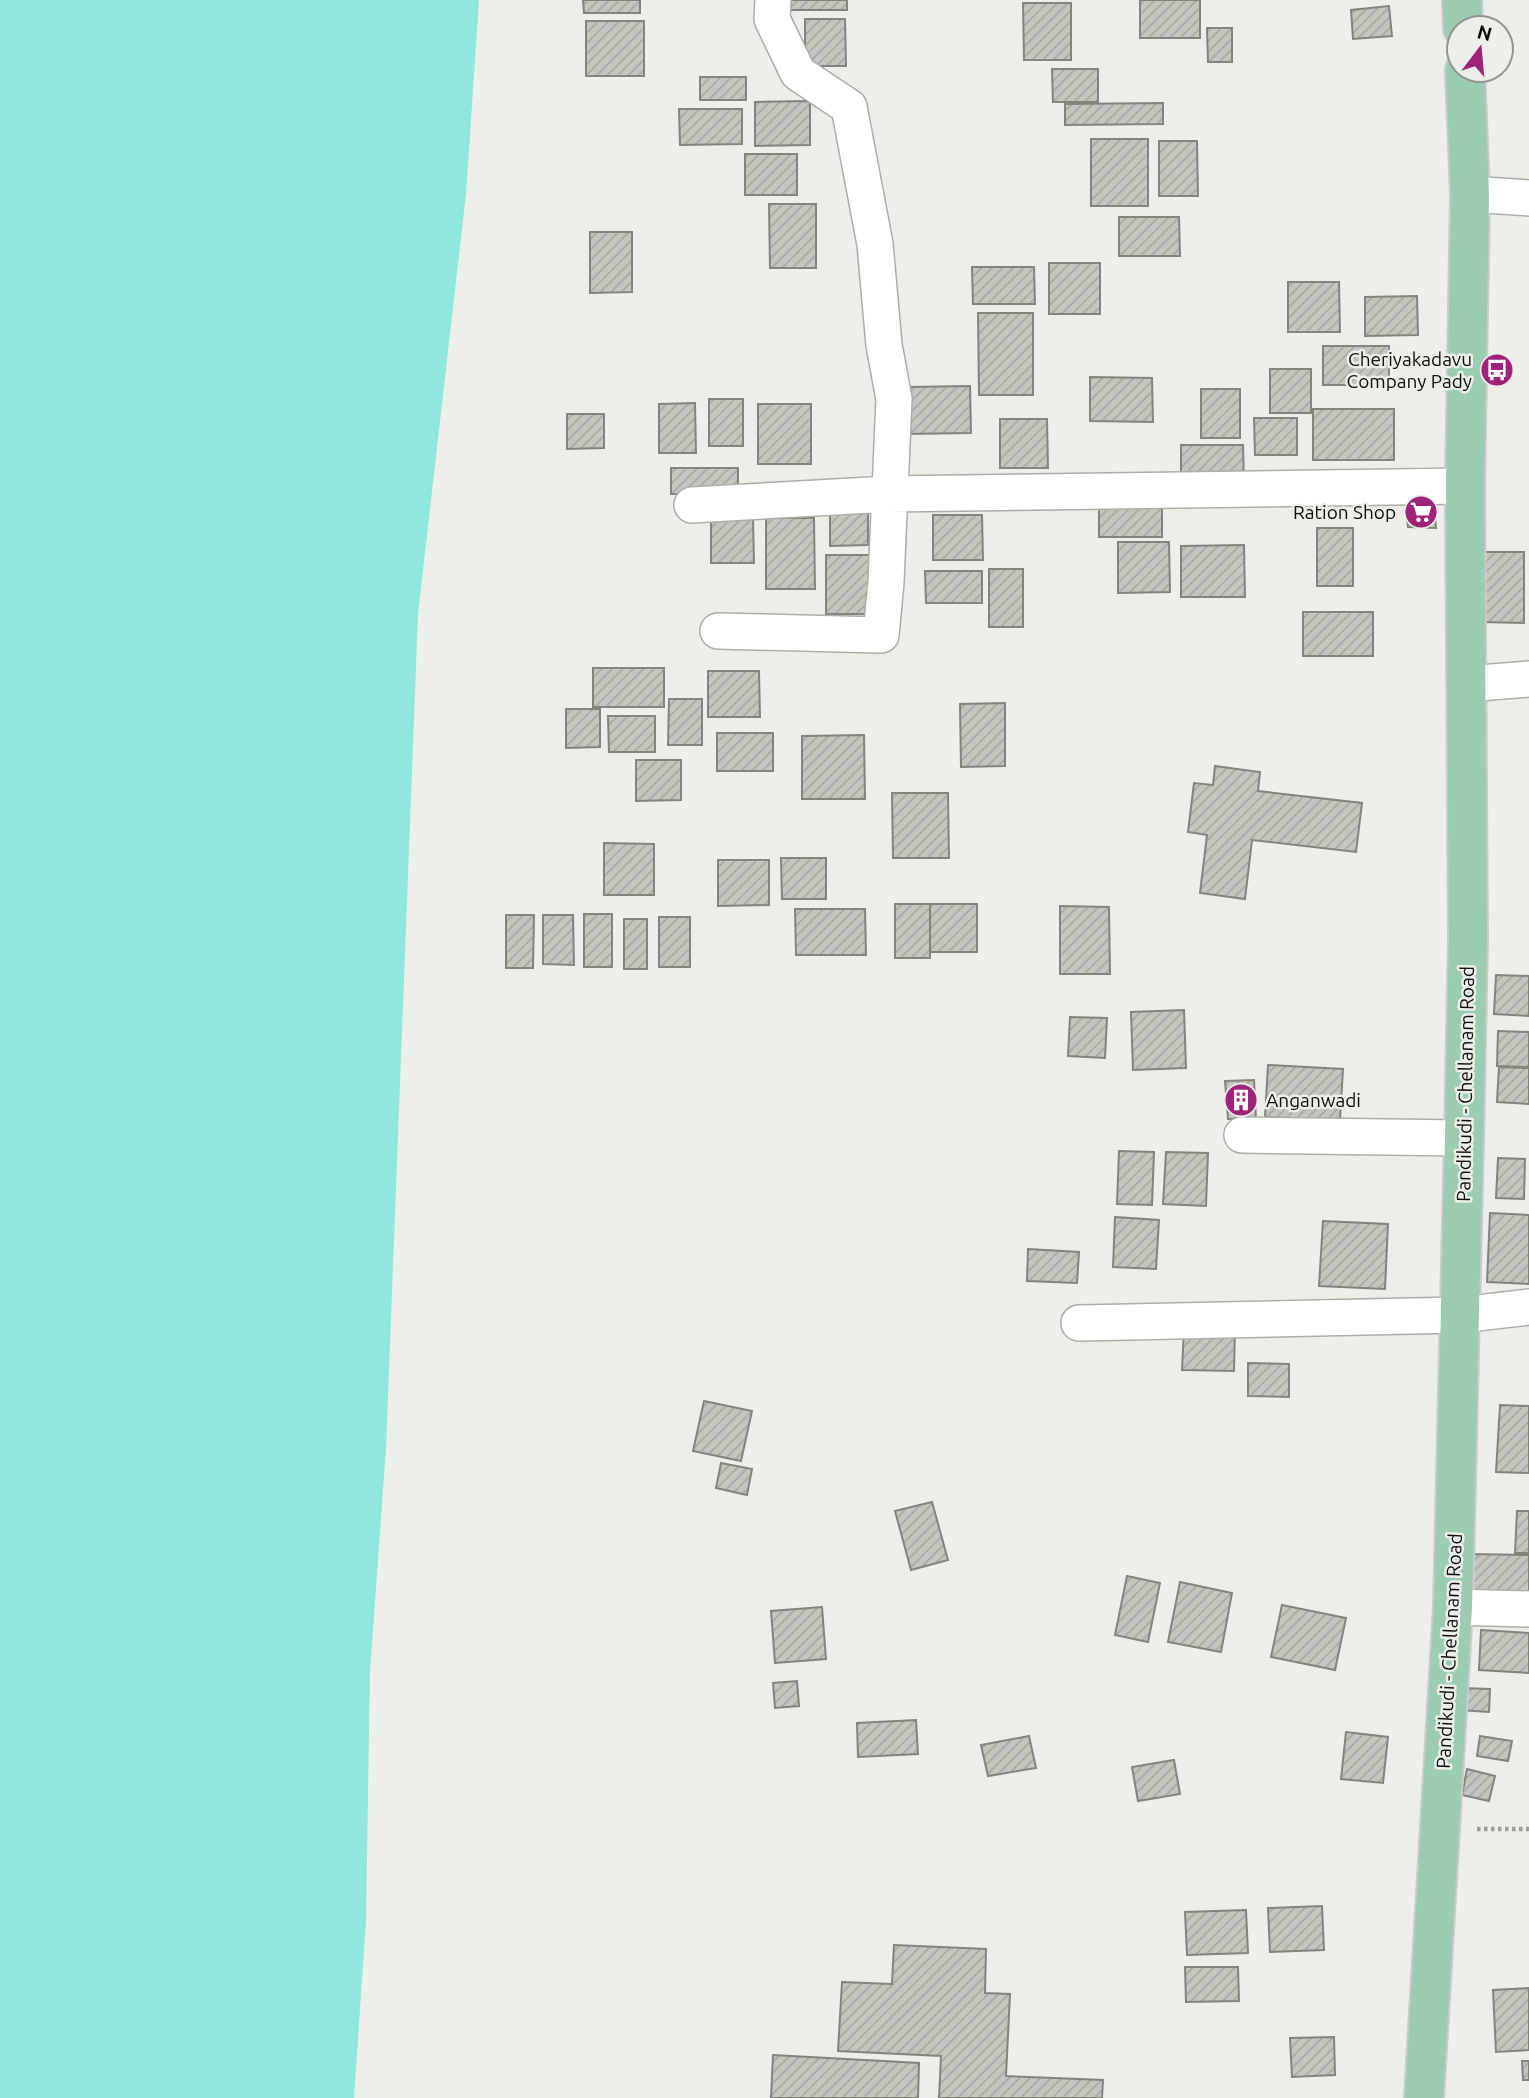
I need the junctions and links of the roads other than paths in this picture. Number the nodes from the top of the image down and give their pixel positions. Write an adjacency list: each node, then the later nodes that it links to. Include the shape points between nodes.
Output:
1 (773, 0): 6 (street, via 772,19 798,73 849,107 875,244 894,399)
2 (1466, 84): 3 (main road, Pandikudi - Chellanam Road)
3 (1470, 194): 4 (street); 5 (main road, Pandikudi - Chellanam Road)
4 (1529, 198)
5 (1465, 486): 6 (street); 10 (main road, Pandikudi - Chellanam Road)
6 (889, 494): 7 (street); 8 (street, via 881,635)
7 (692, 505)
8 (718, 631)
9 (1529, 680): 10 (street)
10 (1466, 684): 12 (main road, Pandikudi - Chellanam Road)
11 (1242, 1135): 12 (street)
12 (1464, 1138): 14 (main road, Pandikudi - Chellanam Road)
13 (1529, 1307): 14 (street)
14 (1460, 1315): 15 (street); 16 (main road, Pandikudi - Chellanam Road)
15 (1079, 1323)
16 (1453, 1607): 17 (street); 18 (main road, Pandikudi - Chellanam Road)
17 (1529, 1609)
18 (1424, 2098)

